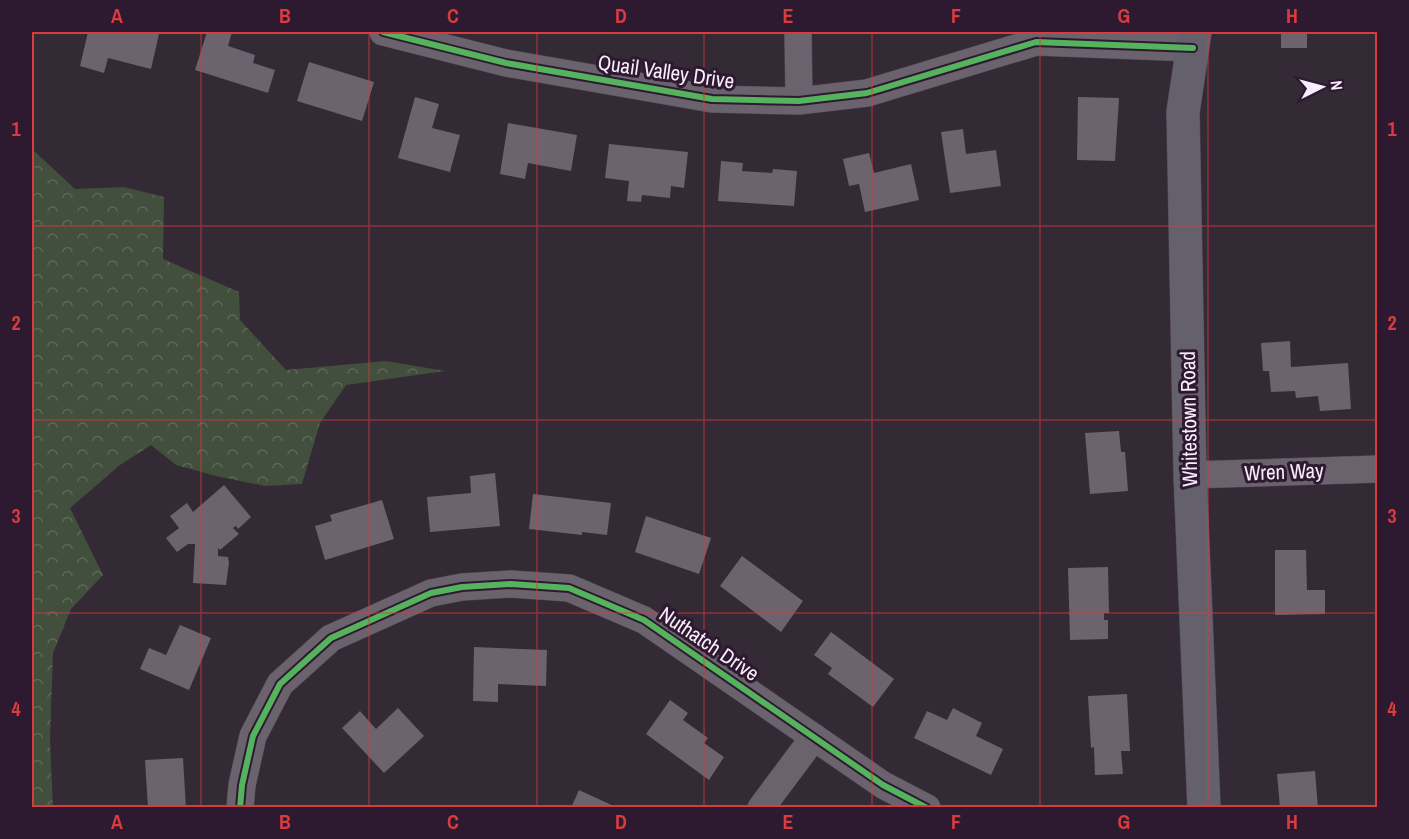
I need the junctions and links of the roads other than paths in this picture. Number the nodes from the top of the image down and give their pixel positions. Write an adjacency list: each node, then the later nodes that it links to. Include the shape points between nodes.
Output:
1 (383, 32): 4 (street, Quail Valley Drive, via 506,63 712,99)
2 (798, 32): 4 (street)
3 (1194, 40): 4 (street, Quail Valley Drive, via 1036,42 867,93); 6 (street, Whitestown Road, via 1183,112)
4 (799, 101)
5 (1377, 469): 6 (street, Wren Way)
6 (1190, 475): 11 (street, Whitestown Road)
7 (814, 737): 8 (street, Nuthatch Drive, via 644,620 569,588 511,584 462,587 431,593 331,638 280,684 253,736); 9 (street); 10 (street, Nuthatch Drive, via 883,785)
8 (240, 807)
9 (761, 807)
10 (927, 807)
11 (1204, 807)

